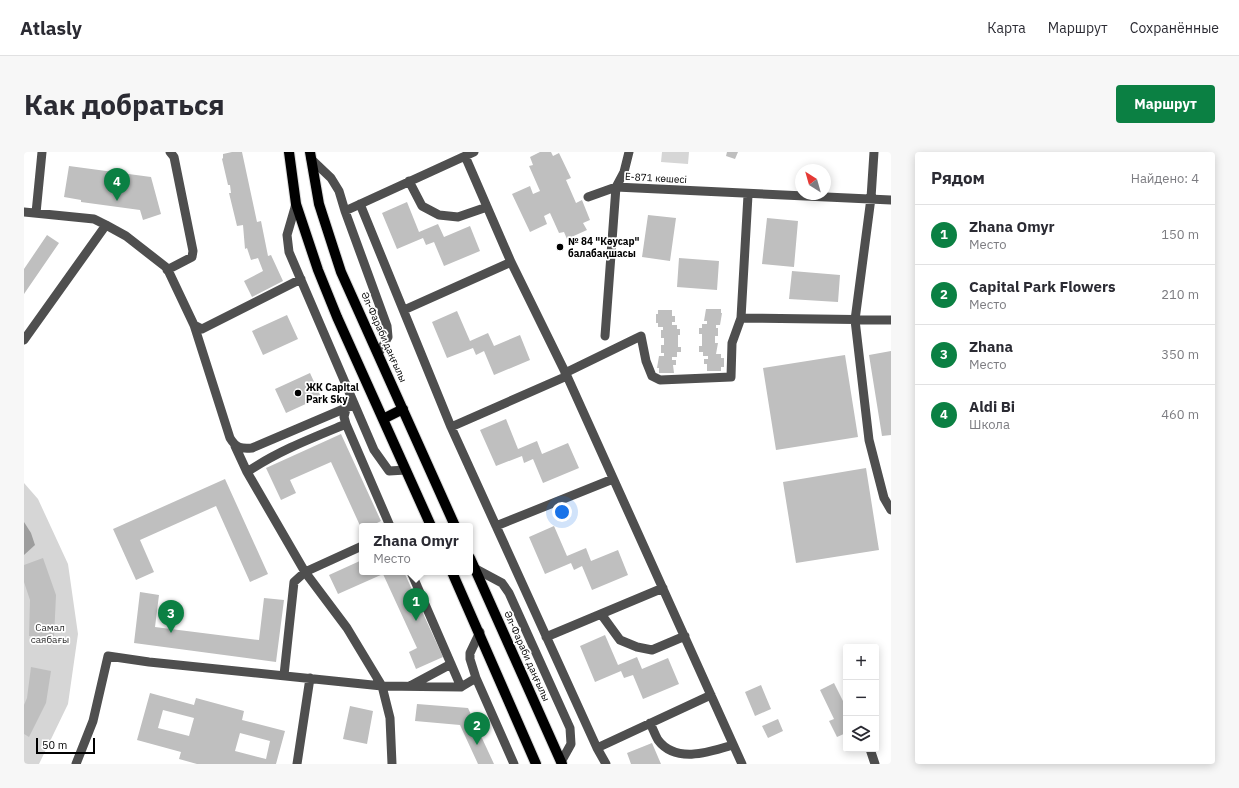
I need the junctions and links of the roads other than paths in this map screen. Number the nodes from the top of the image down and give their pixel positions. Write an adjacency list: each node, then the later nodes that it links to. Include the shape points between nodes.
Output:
1 (42, 152): 20 (street)
2 (170, 152): 23 (street, via 174,157 193,251 192,257)
3 (289, 152): 15 (main road)
4 (474, 152): 8 (street)
5 (629, 152): 10 (street, via 624,172)
6 (874, 152): 13 (street)
7 (310, 156): 18 (street, via 334,182); 32 (main road, Әл-Фараби даңғылы, via 319,204 341,272)
8 (465, 156): 9 (street); 17 (street)
9 (409, 181): 16 (street); 17 (street, via 422,206 439,215 458,217)
10 (616, 187): 11 (street, Е-871 көшесі); 12 (street); 30 (street, Е-871 көшесі)
11 (748, 195): 13 (street, Е-871 көшесі); 26 (street)
12 (588, 197)
13 (871, 198): 14 (street, Е-871 көшесі); 27 (street)
14 (891, 200)
15 (296, 204): 24 (street, via 287,235 289,252); 36 (main road, via 329,297)
16 (360, 204): 18 (street); 25 (street)
17 (487, 207): 22 (street)
18 (345, 211): 32 (street, via 387,326 388,337)
19 (24, 212): 20 (street)
20 (36, 213): 21 (street, via 94,220)
21 (106, 225): 23 (street, via 126,236); 31 (street)
22 (511, 262): 25 (street); 33 (street)
23 (167, 270): 29 (street)
24 (301, 279): 29 (street, via 211,326 202,329); 34 (street)
25 (404, 310): 38 (street)
26 (741, 318): 27 (street); 33 (street, via 732,343 731,377 660,380 652,376 641,336)
27 (855, 320): 28 (street); 43 (street, via 869,440 884,498)
28 (891, 320)
29 (194, 325): 39 (street, via 230,438)
30 (604, 336)
31 (24, 340)
32 (378, 354): 35 (main road, Әл-Фараби даңғылы)
33 (566, 374): 38 (street); 42 (street)
34 (349, 407): 37 (street, via 344,417); 39 (street, via 252,448 242,449); 40 (street, via 380,462 389,471)
35 (403, 409): 36 (main road); 46 (main road, Әл-Фараби даңғылы)
36 (383, 418): 40 (main road)
37 (346, 424): 41 (street, via 280,452); 44 (street)
38 (451, 427): 47 (street)
39 (235, 446): 41 (street)
40 (406, 470): 45 (main road)
41 (247, 472): 50 (street)
42 (613, 479): 47 (street); 53 (street)
43 (891, 510)
44 (389, 523)
45 (430, 523)
46 (454, 523)
47 (496, 526): 57 (street)
48 (359, 547): 50 (street)
49 (474, 568): 70 (main road, Әл-Фараби даңғылы); 70 (street, via 502,583 509,594 570,728 571,744)
50 (305, 572): 59 (street, via 294,582); 62 (street, via 347,628)
51 (412, 575): 58 (street)
52 (453, 575): 55 (main road)
53 (663, 588): 54 (street); 56 (street)
54 (601, 614): 56 (street, via 620,640 652,650); 57 (street)
55 (480, 632): 61 (street, via 470,653); 75 (main road)
56 (685, 636): 65 (street)
57 (546, 637): 68 (street)
58 (451, 664): 63 (street); 64 (street)
59 (284, 675): 60 (street); 71 (street, via 108,656 94,720)
60 (310, 678): 62 (street); 72 (street)
61 (476, 678): 64 (street); 74 (street)
62 (382, 686): 63 (street); 73 (street, via 390,718)
63 (409, 686): 64 (street)
64 (461, 687)
65 (711, 695): 66 (street); 67 (street)
66 (650, 723): 67 (street, via 659,741 670,752 690,756); 68 (street)
67 (734, 745): 77 (street)
68 (597, 748): 76 (street)
69 (871, 752): 78 (street)
70 (562, 763)
71 (76, 764)
72 (297, 764)
73 (392, 764)
74 (514, 764)
75 (536, 764)
76 (606, 764)
77 (742, 764)
78 (875, 764)

